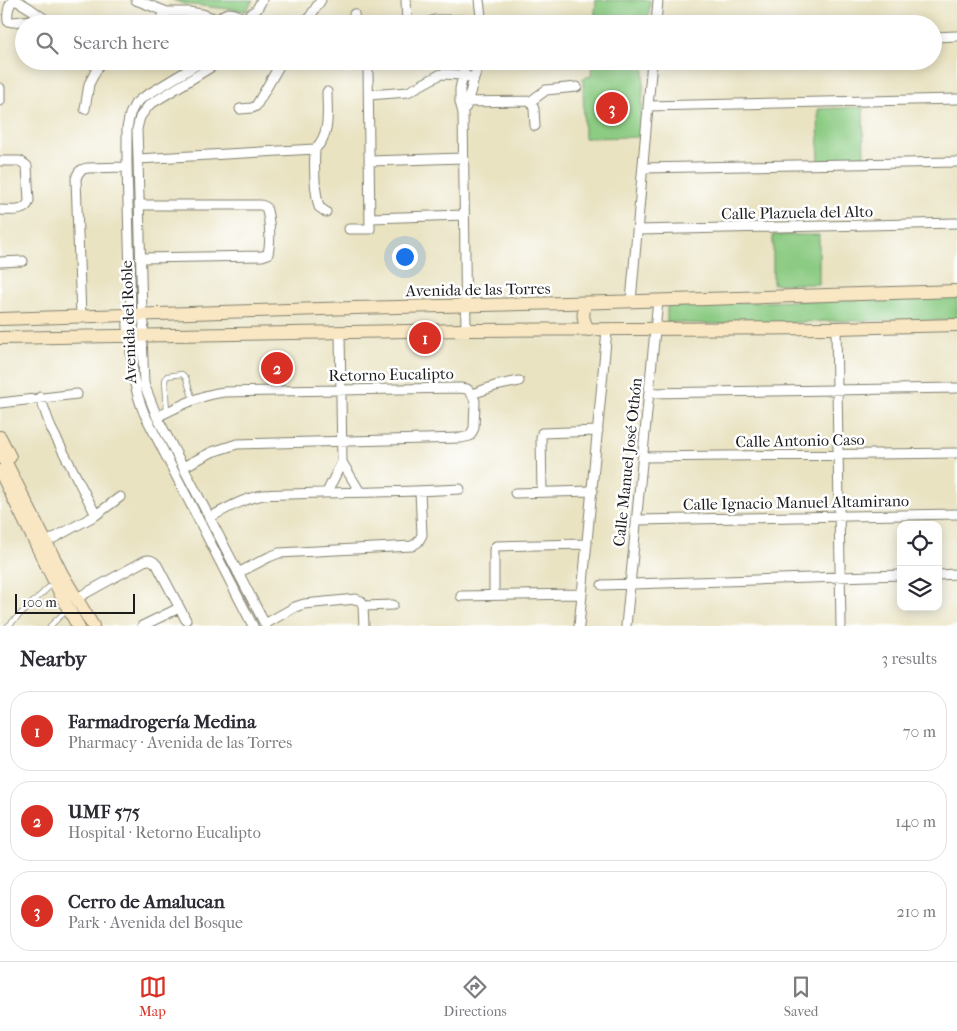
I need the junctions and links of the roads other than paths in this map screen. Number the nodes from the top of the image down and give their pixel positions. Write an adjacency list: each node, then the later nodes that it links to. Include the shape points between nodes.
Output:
1 (13, 0): 8 (street); 15 (street, via 8,21)
2 (136, 0): 7 (street)
3 (262, 0): 11 (street)
4 (321, 0): 12 (street)
5 (406, 0): 13 (street)
6 (658, 0): 14 (street)
7 (167, 12): 9 (street); 10 (street)
8 (36, 15)
9 (164, 15)
10 (204, 15)
11 (250, 15)
12 (311, 15)
13 (406, 15)
14 (657, 15)
15 (15, 22)
16 (957, 36): 17 (street)
17 (942, 37)
18 (96, 70): 38 (street, via 89,84)
19 (188, 70): 47 (street, Avenida del Roble, via 135,104 127,128)
20 (206, 70): 43 (street, Avenida del Roble, via 149,105 140,117 137,129)
21 (276, 70): 39 (street, via 256,106)
22 (368, 70): 32 (street)
23 (455, 70): 32 (street, via 402,94)
24 (465, 70): 36 (street)
25 (466, 70): 26 (street, via 469,77)
26 (476, 70)
27 (477, 70): 36 (street)
28 (651, 70): 37 (street)
29 (577, 87): 35 (street, via 546,90)
30 (0, 88): 34 (street)
31 (327, 92): 41 (street, via 327,131)
32 (369, 95): 45 (street)
33 (957, 99): 37 (street)
34 (0, 101)
35 (531, 101): 36 (street); 40 (street)
36 (464, 102): 42 (street)
37 (648, 106): 48 (street)
38 (85, 109)
39 (240, 109)
40 (535, 126)
41 (315, 149): 43 (street); 51 (street, via 316,198 319,207)
42 (463, 158): 45 (street); 52 (street)
43 (138, 159): 49 (street, Avenida del Roble)
44 (0, 161): 50 (street, via 24,162 28,170 28,205 20,209)
45 (370, 161): 53 (street)
46 (957, 162): 48 (street)
47 (127, 167): 65 (street, Avenida del Roble); 66 (street, via 88,168 77,173)
48 (643, 168): 56 (street)
49 (139, 205): 57 (street, Avenida del Roble); 57 (street, via 266,207 269,231 268,254 262,256)
50 (0, 210)
51 (326, 212)
52 (464, 215): 53 (street); 64 (street)
53 (370, 218): 55 (street, via 370,229)
54 (957, 223): 56 (street, Calle Plazuela del Alto)
55 (349, 229)
56 (638, 230): 62 (street)
57 (140, 258): 65 (street, Avenida del Roble)
58 (23, 261): 59 (street)
59 (0, 262)
60 (957, 290): 61 (street, Avenida de las Torres)
61 (658, 300): 62 (street, Avenida de las Torres); 73 (street, Calle Manuel José Othón)
62 (631, 301): 63 (street, Avenida de las Torres)
63 (586, 303): 64 (street, Avenida de las Torres); 71 (street, via 583,318)
64 (465, 305): 65 (street, Avenida de las Torres); 70 (street)
65 (136, 314): 66 (street, Avenida de las Torres); 75 (street, Avenida del Roble, via 144,324); 75 (street, Avenida del Roble, via 127,325)
66 (81, 316): 67 (street, Avenida de las Torres)
67 (0, 319)
68 (957, 325): 69 (street)
69 (836, 328): 73 (street); 80 (street)
70 (466, 330): 71 (street); 74 (street)
71 (589, 330): 72 (street)
72 (607, 330): 73 (street); 89 (street)
73 (655, 330): 81 (street, Calle Manuel José Othón)
74 (340, 332): 75 (street); 79 (street)
75 (136, 336): 76 (street); 88 (street, Avenida del Roble, via 144,384); 137 (street, Avenida del Roble, via 133,379 144,413)
76 (0, 338)
77 (519, 381): 83 (street)
78 (957, 388): 80 (street)
79 (341, 390): 83 (street, Retorno Eucalipto, via 460,388); 85 (street, Retorno Eucalipto, via 224,392); 91 (street)
80 (837, 390): 81 (street); 94 (street)
81 (649, 393): 95 (street, Calle Manuel José Othón)
82 (77, 394): 84 (street)
83 (472, 394): 91 (street, Retorno Eucalipto, via 475,402 474,428 470,436)
84 (40, 397): 86 (street); 109 (street, via 51,428)
85 (193, 400): 87 (street, Retorno Eucalipto); 87 (lane, via 182,374 167,376)
86 (0, 403)
87 (167, 412): 88 (street, Retorno Eucalipto)
88 (157, 417): 97 (street, Avenida del Roble)
89 (598, 432): 101 (street); 105 (street, via 542,433)
90 (0, 437): 113 (street)
91 (343, 440): 96 (street); 97 (street, Retorno Eucalipto, via 238,444 212,452)
92 (0, 451): 120 (street)
93 (957, 452): 94 (street, Calle Antonio Caso)
94 (838, 454): 95 (street, Calle Antonio Caso); 110 (street)
95 (643, 457): 112 (street, Calle Manuel José Othón)
96 (342, 462): 102 (street); 103 (street)
97 (183, 467): 111 (street, Avenida del Roble)
98 (0, 471): 120 (street)
99 (0, 486): 120 (street)
100 (460, 489): 104 (street)
101 (593, 491): 105 (street); 114 (street)
102 (327, 492): 103 (street); 111 (street, via 263,495)
103 (360, 492): 104 (street)
104 (420, 492): 115 (street, via 422,535 412,546 279,553)
105 (542, 492): 106 (street)
106 (515, 493)
107 (120, 497): 109 (street)
108 (957, 514): 110 (street, Calle Ignacio Manuel Altamirano)
109 (96, 515): 113 (street)
110 (840, 516): 112 (street, Calle Ignacio Manuel Altamirano); 119 (street)
111 (209, 518): 115 (street, Avenida del Roble)
112 (636, 520): 121 (street, Calle Manuel José Othón)
113 (52, 539): 126 (street, via 66,567)
114 (587, 544): 123 (street); 124 (street, via 496,546)
115 (238, 573): 131 (street, Avenida del Roble)
116 (957, 574): 118 (street)
117 (897, 575): 119 (street)
118 (942, 575)
119 (841, 577): 121 (street); 141 (street)
120 (56, 579): 126 (street); 132 (lane)
121 (630, 584): 122 (street); 140 (street, Calle Manuel José Othón)
122 (602, 585)
123 (582, 594): 124 (street); 139 (street)
124 (494, 595): 125 (street)
125 (461, 596)
126 (70, 599): 129 (street, via 149,559 154,560); 133 (lane); 134 (street); 135 (street)
127 (393, 605): 128 (street)
128 (363, 606): 131 (street, via 356,599 304,604); 138 (street)
129 (179, 608): 130 (street); 136 (street)
130 (186, 620)
131 (265, 625)
132 (8, 626)
133 (50, 626)
134 (78, 626)
135 (93, 626)
136 (142, 626)
137 (253, 626)
138 (364, 626)
139 (579, 626)
140 (626, 626)
141 (842, 626)

